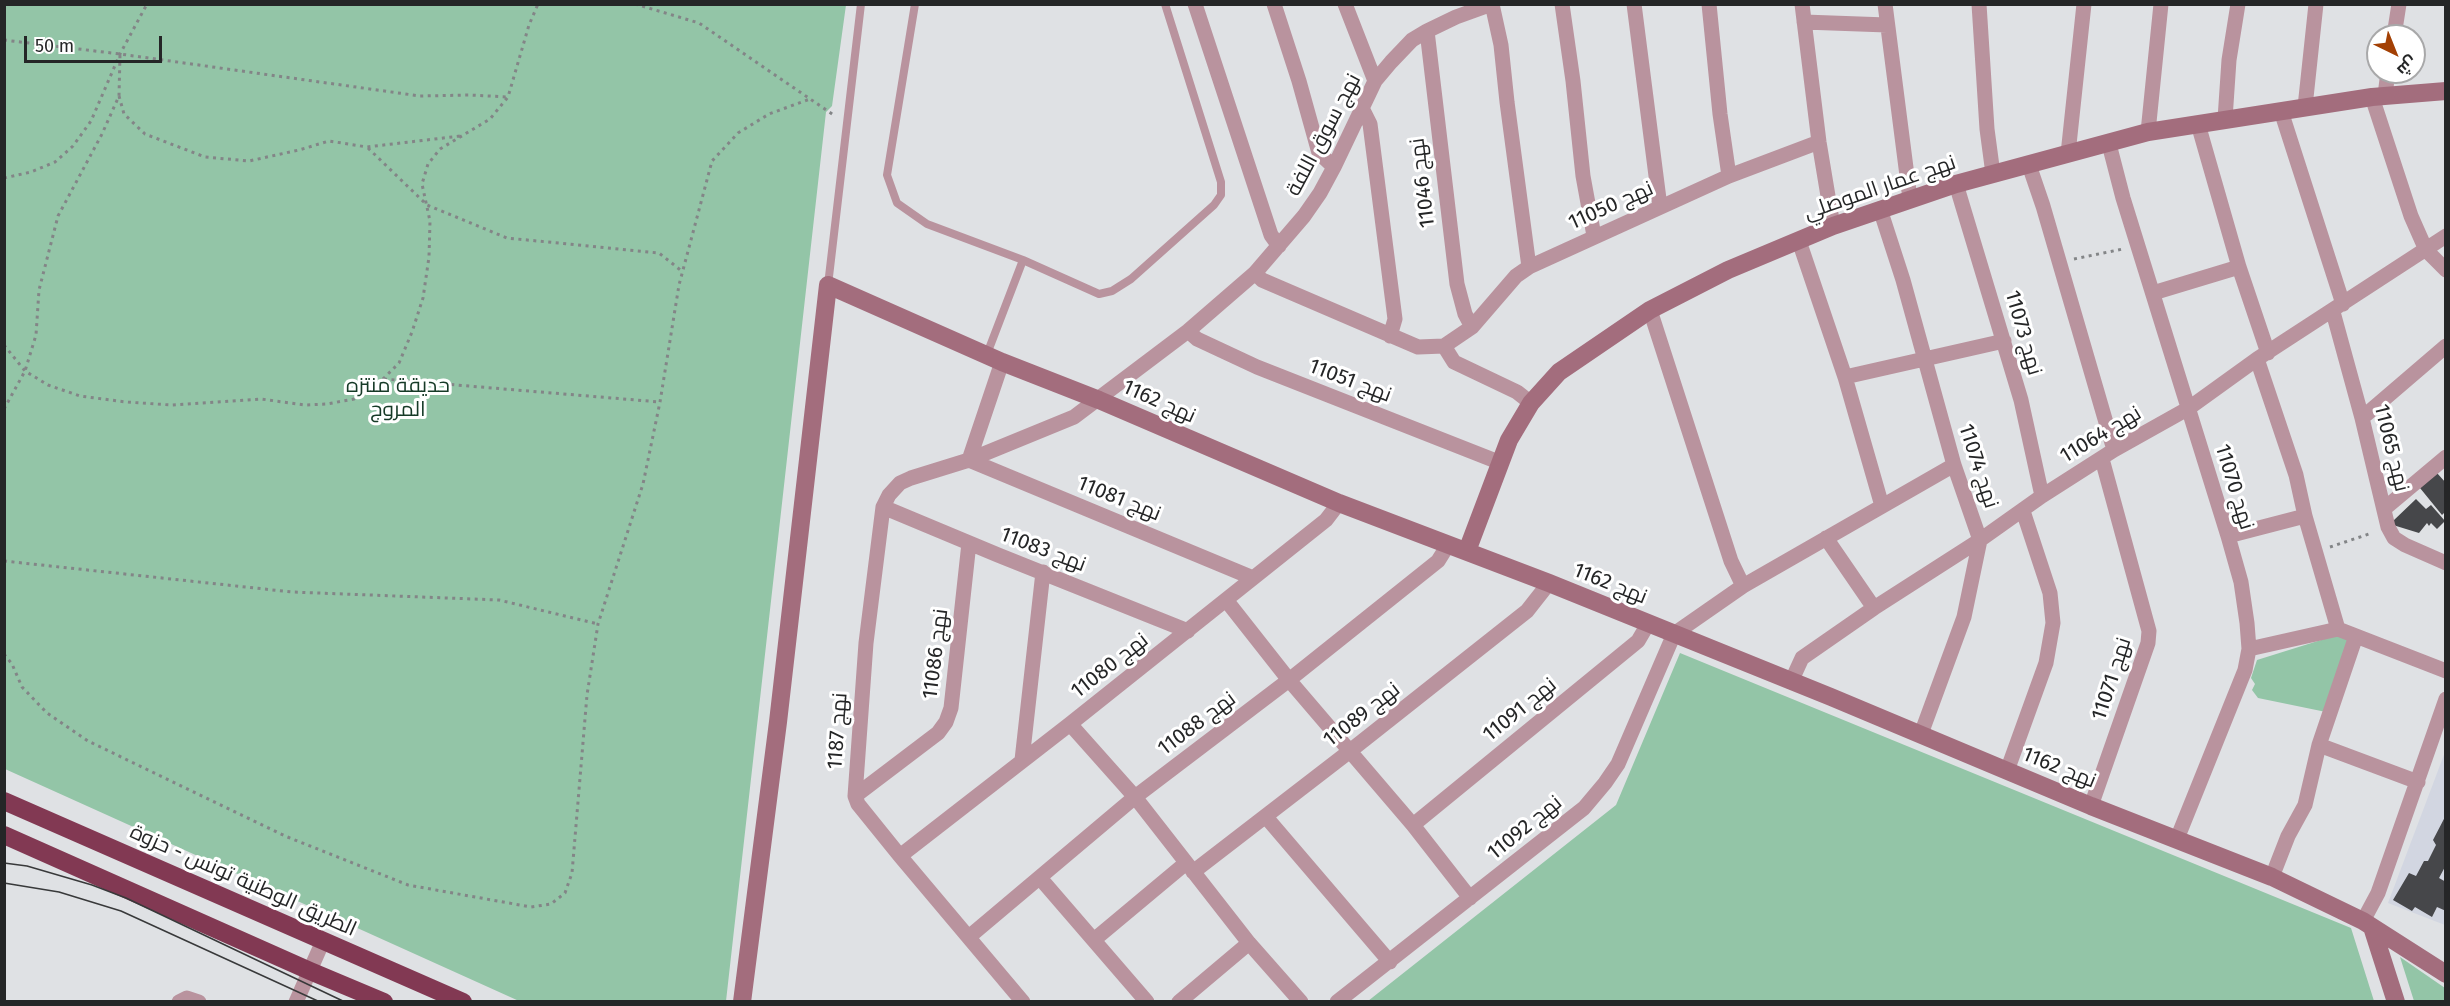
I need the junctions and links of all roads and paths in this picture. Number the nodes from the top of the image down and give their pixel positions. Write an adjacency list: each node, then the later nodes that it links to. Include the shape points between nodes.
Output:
1 (147, 4): 27 (path)
2 (538, 4): 33 (path)
3 (635, 4): 34 (path, via 699,23)
4 (861, 4): 39 (lane)
5 (915, 4): 64 (lane, via 887,175 891,190 897,203 927,224)
6 (1165, 4): 64 (lane, via 1221,182 1221,195 1131,279 1112,291 1099,294)
7 (1195, 4): 61 (street, via 1271,235)
8 (1274, 4): 48 (street, via 1318,153)
9 (1345, 4): 28 (street)
10 (1492, 4): 25 (street, نهج سوق اللفة); 66 (street, via 1501,45)
11 (1562, 4): 58 (street)
12 (1634, 4): 55 (street)
13 (1709, 4): 50 (street)
14 (1802, 4): 22 (street)
15 (1885, 4): 24 (street)
16 (1979, 4): 49 (street)
17 (2084, 4): 46 (street)
18 (2161, 4): 41 (street)
19 (2238, 4): 38 (street)
20 (2316, 4): 35 (street)
21 (2399, 4): 23 (street)
22 (1804, 22): 24 (street); 43 (street)
23 (2396, 24)
24 (1887, 25): 53 (street)
25 (1427, 31): 28 (street, نهج سوق اللفة, via 1412,40); 75 (street, نهج 11046, via 1457,284)
26 (4, 40): 27 (path)
27 (120, 54): 31 (path); 33 (path, via 420,96); 51 (path, via 91,121 73,146 55,162)
28 (1375, 81): 36 (street, نهج سوق اللفة)
29 (2383, 84): 32 (street)
30 (2445, 91): 32 (street, نهج عمار الموصلي)
31 (119, 96): 45 (path, via 124,114 145,134 205,156 249,161 329,141); 85 (path, via 58,216 39,290 36,334)
32 (2378, 96): 35 (street, نهج عمار الموصلي); 63 (street, via 2411,216)
33 (508, 97): 42 (path, via 490,119)
34 (810, 99): 39 (path); 69 (path, via 769,114 738,133 711,161)
35 (2305, 107): 37 (street, نهج عمار الموصلي)
36 (1362, 108): 48 (street, نهج سوق اللفة); 77 (street, via 1370,124 1395,320)
37 (2281, 111): 38 (street, نهج عمار الموصلي); 73 (street, نهج 11065)
38 (2225, 119): 40 (street, نهج عمار الموصلي)
39 (847, 124): 71 (lane)
40 (2198, 124): 41 (street, نهج عمار الموصلي); 67 (street)
41 (2148, 132): 44 (street, نهج عمار الموصلي)
42 (462, 136): 45 (path); 54 (path, via 440,149 428,164 422,184)
43 (1819, 142): 50 (street, نهج 11050); 57 (street)
44 (2109, 144): 46 (street, نهج عمار الموصلي); 62 (street, نهج 11070)
45 (367, 147): 54 (path)
46 (2068, 154): 47 (street, نهج عمار الموصلي)
47 (2029, 165): 49 (street, نهج عمار الموصلي); 65 (street, نهج 11071)
48 (1334, 167): 61 (street, نهج سوق اللفة, via 1320,194)
49 (1993, 174): 52 (street, نهج عمار الموصلي)
50 (1729, 176): 55 (street, نهج 11050)
51 (4, 178)
52 (1956, 184): 53 (street, نهج عمار الموصلي); 78 (street, نهج 11073)
53 (1910, 199): 56 (street, نهج عمار الموصلي)
54 (427, 205): 69 (path, via 507,238 659,253); 87 (path, via 429,257 423,298 399,363)
55 (1660, 207): 58 (street, نهج 11050)
56 (1880, 209): 57 (street, نهج عمار الموصلي); 84 (street, نهج 11074)
57 (1833, 226): 60 (street, نهج عمار الموصلي)
58 (1594, 236): 66 (street, نهج 11050)
59 (2445, 236): 63 (street, نهج 11064)
60 (1799, 241): 74 (street, نهج عمار الموصلي, via 1728,270); 86 (street)
61 (1279, 246): 70 (street, نهج سوق اللفة)
62 (2140, 246): 65 (path); 72 (street, نهج 11070)
63 (2426, 250): 68 (street); 73 (street, نهج 11064)
64 (1023, 260): 83 (lane)
65 (2059, 262): 94 (street, نهج 11071)
66 (1529, 267): 75 (street, نهج 11050, via 1516,276)
67 (2239, 267): 72 (street); 82 (street)
68 (2445, 270)
69 (683, 272): 89 (path)
70 (1255, 273): 76 (street, نهج سوق اللفة); 77 (street, via 1262,280)
71 (828, 285): 83 (street, نهج 1162); 165 (street)
72 (2153, 293): 91 (street, نهج 11070)
73 (2338, 308): 82 (street, نهج 11064); 93 (street, نهج 11065)
74 (1650, 310): 90 (street, نهج عمار الموصلي, via 1559,372); 119 (street, via 1731,561)
75 (1472, 327): 81 (street, نهج 11050)
76 (1188, 331): 88 (street, نهج سوق اللفة); 97 (street, نهج 11051, via 1257,367)
77 (1390, 336): 81 (street, via 1418,347)
78 (2004, 340): 84 (street); 99 (street, نهج 11073)
79 (4, 345): 85 (path)
80 (2445, 345): 93 (street)
81 (1444, 346): 90 (street, via 1454,362 1517,392)
82 (2263, 356): 91 (street, نهج 11064); 105 (street)
83 (994, 359): 88 (street, نهج 1162); 96 (street)
84 (1924, 359): 86 (street); 98 (street, نهج 11074)
85 (25, 371): 87 (path, via 48,385 81,396 171,405 261,399 327,404 354,399); 92 (path)
86 (1845, 377): 101 (street)
87 (383, 379): 89 (path)
88 (1099, 400): 96 (street, نهج 1187, via 1074,417); 100 (street, نهج 1162)
89 (660, 402): 122 (path, via 643,484)
90 (1531, 403): 97 (street, نهج عمار الموصلي, via 1509,440)
91 (2188, 408): 94 (street, نهج 11064); 107 (street, نهج 11070)
92 (4, 409)
93 (2362, 418): 103 (street, نهج 11065)
94 (2108, 455): 99 (street, نهج 11064); 144 (street, نهج 11071, via 2149,631)
95 (2445, 458): 103 (street)
96 (969, 460): 102 (street, نهج 1187, via 900,483); 117 (street, نهج 11081)
97 (1501, 463): 112 (street, نهج عمار الموصلي)
98 (1954, 465): 101 (street); 109 (street, نهج 11074)
99 (2042, 496): 104 (street, نهج 11064)
100 (1339, 503): 111 (street, نهج 1162); 117 (street, نهج 11080, via 1326,520)
101 (1882, 506): 108 (street)
102 (884, 507): 110 (street, نهج 11083); 141 (street, نهج 1187, via 866,643)
103 (2384, 509): 106 (street, نهج 11065)
104 (2023, 511): 109 (street, نهج 11064); 139 (street, via 2050,593 2053,622 2046,663)
105 (2305, 516): 107 (street); 113 (street)
106 (2388, 527): 113 (path); 115 (street, via 2404,545)
107 (2228, 536): 128 (street, نهج 11070, via 2241,582)
108 (1826, 538): 119 (street); 121 (street)
109 (1980, 540): 121 (street, نهج 11064); 135 (street, نهج 11074, via 1964,617)
110 (969, 543): 116 (street, نهج 11083); 141 (street, نهج 11086, via 951,708 946,722 938,733)
111 (1448, 544): 112 (street, نهج 1162); 131 (street, نهج 11088, via 1438,561)
112 (1467, 551): 118 (street, نهج 1162)
113 (2317, 552): 124 (street)
114 (4, 561): 122 (path, via 292,592 499,600)
115 (2445, 563)
116 (1043, 572): 125 (street, نهج 11083); 138 (street)
117 (1253, 578): 120 (street, نهج 11080)
118 (1549, 583): 123 (street, نهج 1162); 137 (street, نهج 11089, via 1527,611)
119 (1743, 586): 126 (street)
120 (1226, 600): 125 (street, نهج 11080); 131 (street)
121 (1874, 608): 132 (street, نهج 11064, via 1802,658)
122 (598, 624): 129 (path, via 587,694 572,873 565,892 551,904 531,908 408,885 285,836 88,741 46,713 22,687)
123 (1648, 624): 126 (street, نهج 1162); 146 (street, نهج 11091, via 1638,640)
124 (2338, 629): 127 (street); 128 (street)
125 (1188, 631): 134 (street, نهج 11080)
126 (1674, 634): 132 (street, نهج 1162); 153 (street, نهج 11092, via 1635,728 1605,783 1584,808)
127 (2356, 636): 130 (street); 136 (street)
128 (2249, 649): 148 (street, نهج 11070, via 2245,670)
129 (4, 654)
130 (2445, 671)
131 (1289, 680): 137 (street); 142 (street, نهج 11088)
132 (1791, 682): 135 (street, نهج 1162)
133 (2445, 699): 140 (street)
134 (1070, 724): 138 (street, نهج 11080); 142 (street)
135 (1921, 735): 139 (street, نهج 1162)
136 (2319, 745): 140 (street); 151 (street, via 2305,805)
137 (1350, 752): 145 (street, نهج 11089); 146 (street)
138 (1022, 760): 149 (street, نهج 11080)
139 (2007, 771): 144 (street, نهج 1162)
140 (2418, 782): 154 (street)
141 (855, 796): 149 (street, نهج 1187)
142 (1135, 797): 150 (street); 152 (street, نهج 11088)
143 (4, 801): 157 (highway, الطريق الوطنية تونس - حزوة)
144 (2091, 806): 148 (street, نهج 1162)
145 (1266, 817): 150 (street, نهج 11089); 159 (street)
146 (1413, 825): 153 (street)
147 (4, 835): 160 (highway)
148 (2177, 839): 151 (street, نهج 1162)
149 (900, 856): 155 (street, نهج 1187)
150 (1189, 867): 156 (street, نهج 11089); 158 (street)
151 (2272, 877): 154 (street, نهج 1162)
152 (1040, 878): 155 (street, نهج 11088); 156 (street)
153 (1470, 898): 159 (street, نهج 11092)
154 (2368, 924): 161 (street, نهج 1162); 171 (street)
155 (970, 936): 166 (street, نهج 1187)
156 (1095, 939): 167 (street)
157 (323, 941): 160 (street); 164 (highway, الطريق الوطنية تونس - حزوة)
158 (1249, 943): 168 (street); 169 (street)
159 (1390, 962): 170 (street, نهج 11092)
160 (310, 971): 162 (street); 163 (highway)
161 (2445, 974)
162 (296, 1002)
163 (384, 1002)
164 (464, 1002)
165 (742, 1002)
166 (1023, 1002)
167 (1147, 1002)
168 (1179, 1002)
169 (1301, 1002)
170 (1337, 1002)
171 (2396, 1002)

